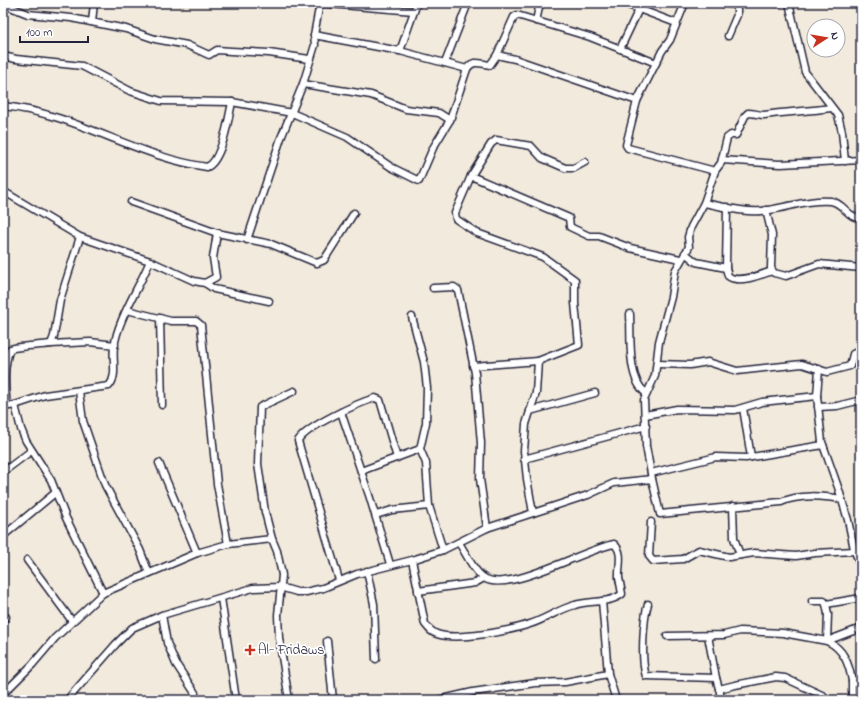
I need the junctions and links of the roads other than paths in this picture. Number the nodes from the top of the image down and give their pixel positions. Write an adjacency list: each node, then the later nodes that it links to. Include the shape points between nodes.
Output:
1 (94, 3): 18 (street)
2 (318, 3): 3 (street)
3 (320, 3): 16 (street); 20 (street)
4 (417, 3): 16 (street)
5 (468, 3): 27 (street)
6 (540, 3): 17 (street)
7 (623, 3): 15 (street)
8 (685, 3): 19 (street)
9 (722, 3): 14 (street)
10 (776, 3): 11 (street)
11 (779, 3)
12 (789, 3): 34 (street, via 805,72)
13 (3, 4): 18 (street, via 28,14)
14 (737, 4): 21 (street, via 737,15)
15 (639, 9): 19 (street); 22 (street)
16 (414, 11): 23 (street)
17 (536, 21): 22 (street); 24 (street, via 515,15)
18 (92, 22): 26 (street, via 187,45 209,55 217,50 269,53)
19 (676, 23): 28 (street, via 670,40)
20 (314, 35): 23 (street); 26 (street, via 314,45)
21 (728, 36)
22 (620, 49): 28 (street)
23 (400, 52): 27 (street)
24 (497, 55): 29 (street, via 490,65 476,62); 32 (street)
25 (3, 56): 31 (street, via 82,66 130,90 160,101)
26 (309, 59): 30 (street)
27 (445, 63): 29 (street)
28 (656, 63): 32 (street)
29 (467, 70): 36 (street)
30 (303, 84): 35 (street); 36 (street, via 371,96 406,109 439,113)
31 (232, 102): 33 (street, via 222,142 213,163 207,167 180,162 60,118); 35 (street)
32 (637, 102): 41 (street, via 626,140 628,148)
33 (3, 106)
34 (831, 108): 37 (street, via 765,115 747,114 736,135 727,138); 39 (street, via 839,119)
35 (292, 113): 36 (street, via 347,137 391,167 418,181 433,148); 52 (street)
36 (450, 120)
37 (722, 160): 39 (street, via 773,164); 41 (street)
38 (861, 160): 39 (street)
39 (844, 161)
40 (584, 162): 42 (street, via 574,168 565,168 542,158 531,146 496,140)
41 (715, 171): 45 (street)
42 (472, 176): 54 (street, via 569,218 570,227 589,236 599,236 630,248); 69 (street, via 455,213 456,219 477,233 543,257 575,280 579,345)
43 (3, 191): 51 (street)
44 (131, 202): 50 (street)
45 (704, 203): 46 (street); 53 (street, via 691,226 689,246)
46 (727, 207): 47 (street); 56 (street)
47 (766, 210): 49 (street, via 803,202 831,201 841,205 852,217); 58 (street, via 772,235)
48 (354, 213): 52 (street, via 321,263 275,246)
49 (861, 218)
50 (217, 233): 52 (street); 59 (street, via 212,258 216,277)
51 (80, 237): 55 (street); 66 (street, via 60,300)
52 (247, 240)
53 (685, 254): 54 (street); 56 (street, via 696,262)
54 (680, 259): 70 (street, via 659,342)
55 (150, 261): 59 (street, via 194,281); 62 (street)
56 (726, 268): 58 (street, via 731,279 756,277)
57 (861, 268): 58 (street, via 820,264 786,276)
58 (772, 271)
59 (206, 283): 61 (street, via 214,289)
60 (433, 288): 71 (street, via 454,287 458,290)
61 (269, 301)
62 (127, 310): 65 (street); 67 (street)
63 (630, 314): 77 (street, via 634,376 641,390)
64 (412, 317): 90 (street, via 424,362 427,388 426,423)
65 (160, 318): 81 (street); 110 (street, via 171,321 196,321 201,325 217,484)
66 (51, 344): 67 (street); 73 (street, via 18,346 10,349)
67 (115, 344): 74 (street, via 112,382 109,386)
68 (859, 351): 72 (street, via 853,354 848,367 832,371)
69 (538, 361): 71 (street); 85 (street, via 536,393)
70 (657, 364): 72 (street, via 690,365 708,362 737,371 802,364); 77 (street, via 654,383)
71 (473, 366): 106 (street, via 481,443 480,479)
72 (819, 369): 78 (street)
73 (4, 374): 82 (street)
74 (79, 391): 80 (street, via 45,395); 120 (street, via 83,421 105,485 140,550)
75 (294, 391): 108 (street, via 263,404 259,410 258,464)
76 (595, 393): 85 (street)
77 (646, 393): 87 (street)
78 (817, 396): 83 (street); 84 (street, via 762,402)
79 (861, 400): 83 (street)
80 (15, 405): 82 (street); 91 (street, via 20,429)
81 (162, 406)
82 (5, 407)
83 (818, 407): 89 (street)
84 (742, 408): 87 (street, via 677,409); 92 (street)
85 (530, 411): 94 (street, via 525,432)
86 (341, 412): 93 (street, via 375,398 380,400); 96 (street); 122 (street, via 298,441)
87 (645, 415): 88 (street)
88 (646, 426): 94 (street); 98 (street, via 646,446)
89 (823, 445): 92 (street); 100 (street)
90 (420, 449): 93 (street); 101 (street, via 426,463)
91 (31, 451): 97 (street); 99 (street)
92 (751, 457): 98 (street, via 716,457)
93 (397, 458): 96 (street)
94 (524, 459): 103 (street)
95 (159, 463): 113 (street)
96 (361, 471): 104 (street)
97 (3, 472)
98 (652, 476): 102 (street, via 660,514); 103 (street, via 614,483 588,495)
99 (56, 492): 107 (street); 125 (street, via 87,564)
100 (842, 499): 102 (street, via 800,497 782,502); 112 (street)
101 (429, 506): 104 (street, via 392,510); 111 (street)
102 (733, 506): 114 (street, via 734,538)
103 (533, 513): 106 (street)
104 (376, 515): 117 (street)
105 (651, 522): 114 (street, via 649,556 653,561 683,559 699,550 729,557)
106 (487, 528): 109 (street)
107 (3, 536)
108 (272, 539): 110 (street); 123 (street, via 282,575)
109 (459, 543): 111 (street); 121 (street)
110 (228, 544): 113 (street)
111 (443, 550): 116 (street)
112 (858, 550): 114 (street, via 786,556 754,552); 118 (street)
113 (197, 553): 120 (street)
114 (740, 555)
115 (27, 560): 133 (street)
116 (412, 560): 117 (street); 124 (street)
117 (390, 564): 119 (street)
118 (861, 567)
119 (367, 571): 122 (street); 139 (street, via 374,604)
120 (149, 573): 125 (street)
121 (484, 578): 124 (street, via 475,583); 128 (street, via 504,581 614,544 621,560 619,576 622,594)
122 (339, 580): 123 (street, via 323,588 306,592)
123 (280, 587): 126 (street, via 253,588); 150 (street, via 279,638)
124 (418, 591): 128 (street, via 425,624 430,631 444,636 514,629 575,605)
125 (103, 593): 133 (street)
126 (221, 598): 132 (street); 149 (street)
127 (861, 598): 131 (street)
128 (602, 601): 140 (street)
129 (812, 601): 131 (street, via 824,601)
130 (648, 604): 141 (street, via 644,646 646,676)
131 (826, 604): 138 (street)
132 (162, 615): 145 (street, via 167,643 176,664); 148 (street, via 132,628)
133 (72, 621): 146 (street)
134 (861, 628): 138 (street)
135 (667, 636): 136 (street)
136 (708, 636): 138 (street, via 740,631 783,633); 141 (street)
137 (327, 641): 151 (street)
138 (828, 641): 143 (street, via 839,647)
139 (376, 659)
140 (608, 674): 152 (street, via 565,682 535,683 473,692); 153 (street)
141 (716, 678): 144 (street)
142 (861, 679): 143 (street)
143 (852, 681): 155 (street)
144 (719, 690): 147 (street, via 776,677 785,678); 154 (street)
145 (195, 693)
146 (3, 694)
147 (824, 696)
148 (67, 700)
149 (236, 700)
150 (289, 700)
151 (333, 700)
152 (438, 700)
153 (616, 700)
154 (720, 700)
155 (852, 700)

